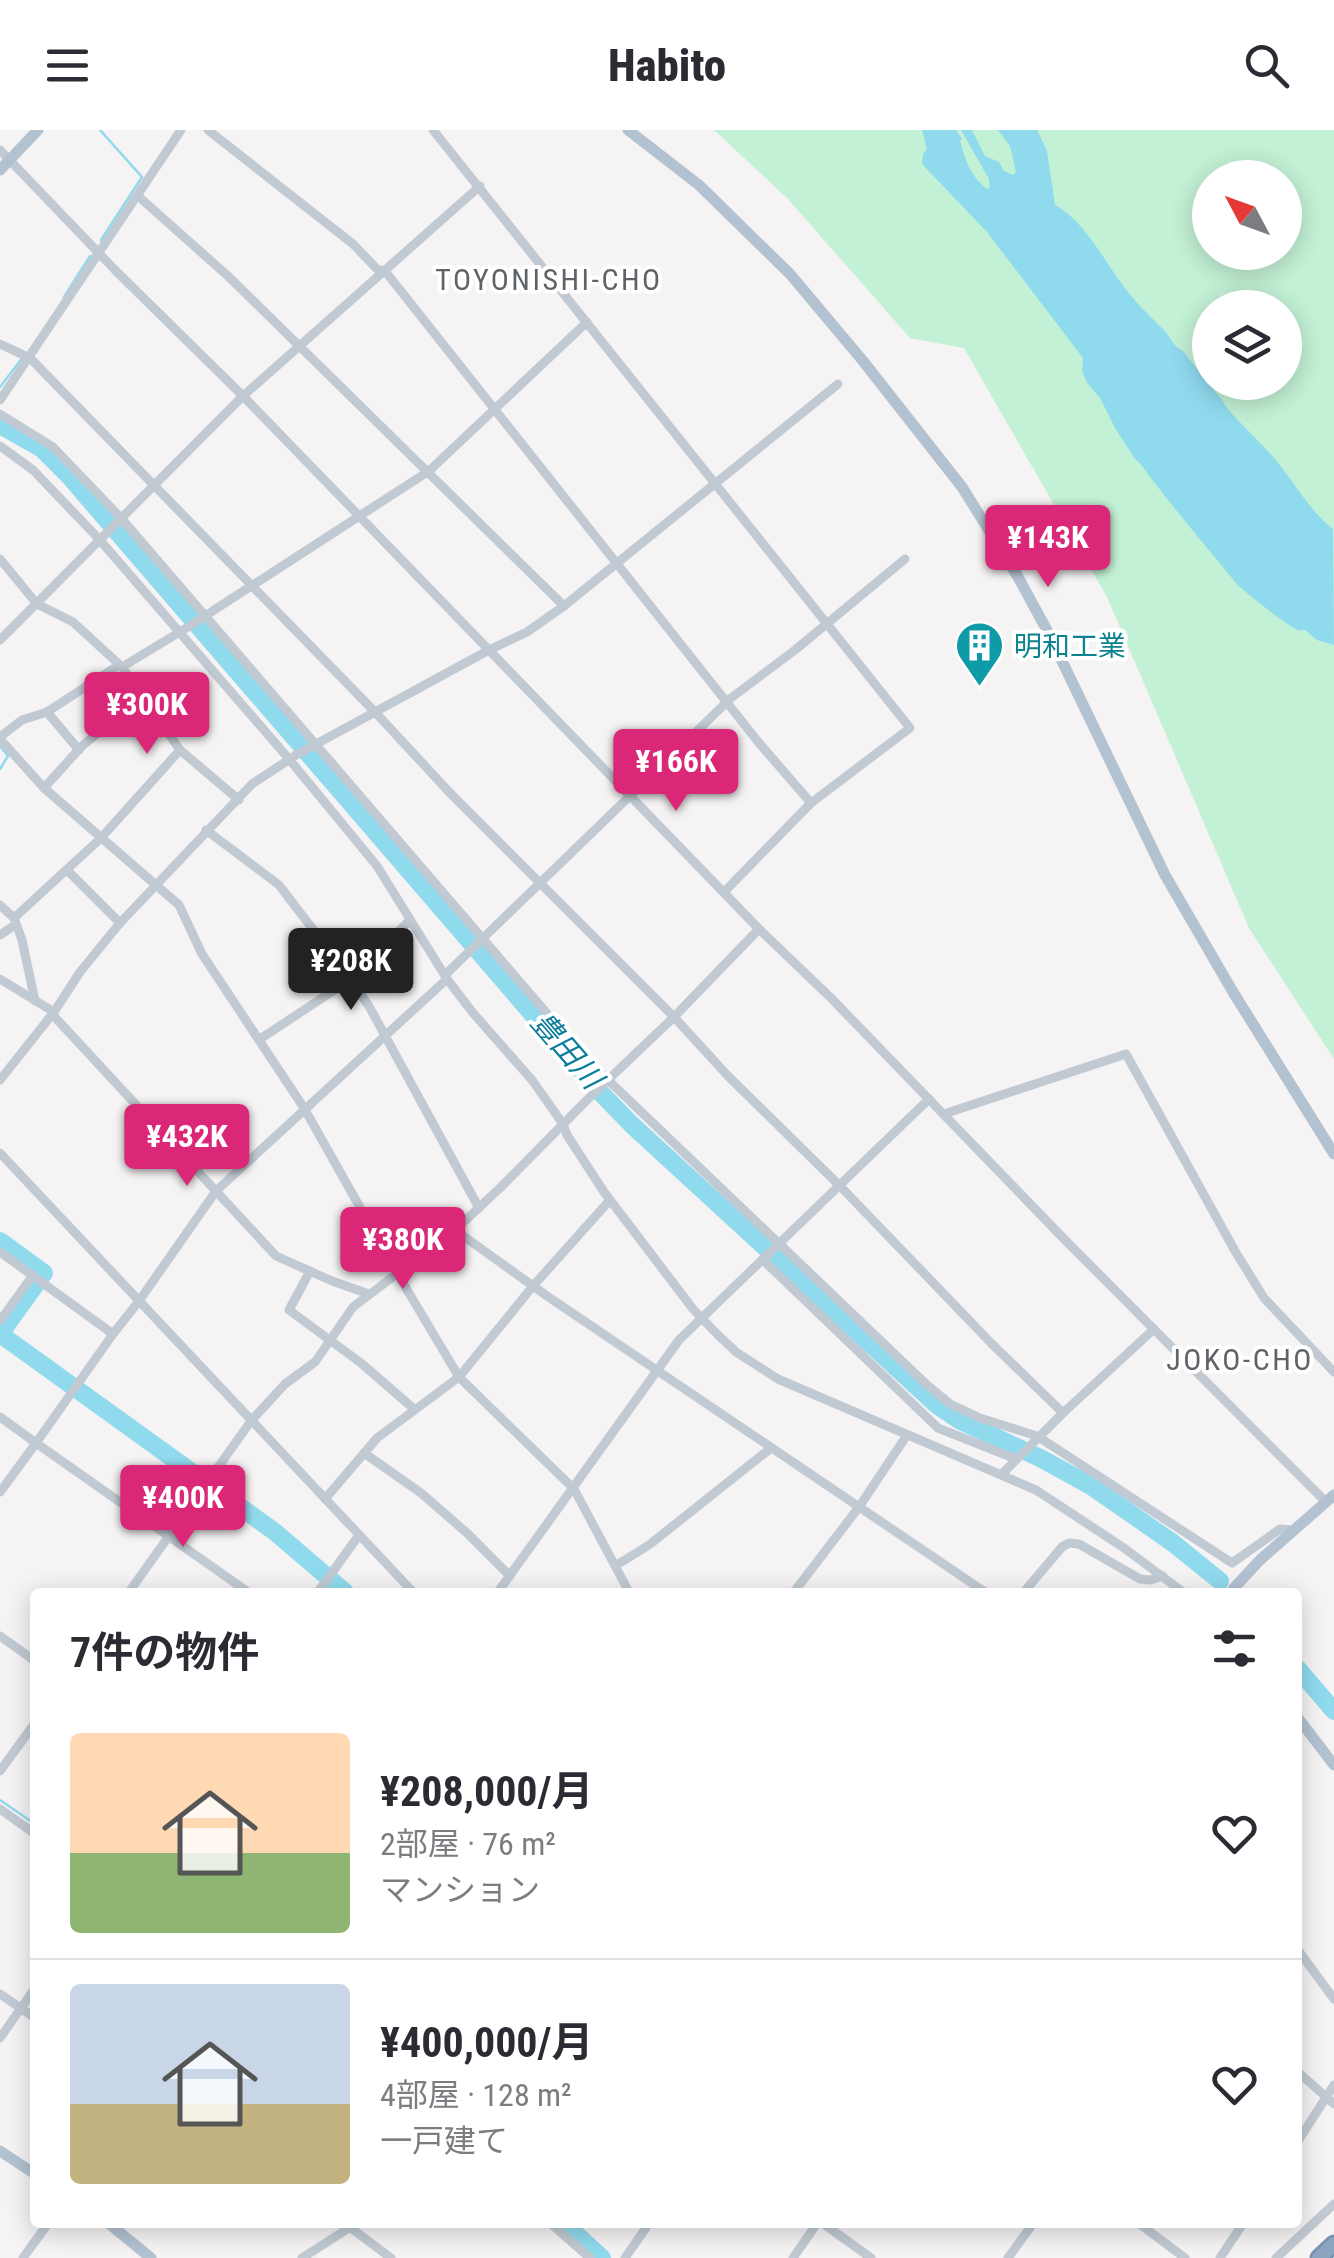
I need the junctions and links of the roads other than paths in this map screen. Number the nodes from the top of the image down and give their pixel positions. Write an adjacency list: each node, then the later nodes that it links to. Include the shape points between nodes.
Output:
1 (38, 130): 6 (main road)
2 (181, 130): 8 (street)
3 (208, 130): 10 (street)
4 (433, 130): 7 (street)
5 (628, 130): 80 (main road, via 699,185 790,274 962,488 1048,634 1165,876)
6 (3, 160): 9 (street)
7 (480, 186): 10 (street); 11 (street)
8 (138, 196): 9 (street); 13 (street)
9 (100, 252): 14 (street); 16 (street)
10 (385, 271): 13 (street); 18 (street)
11 (588, 322): 18 (street); 22 (street)
12 (0, 344): 14 (street)
13 (298, 347): 16 (street); 21 (street)
14 (26, 356): 17 (street); 23 (street)
15 (838, 384): 22 (street)
16 (243, 396): 23 (street); 24 (street)
17 (0, 400)
18 (496, 410): 21 (street); 29 (street)
19 (0, 414): 25 (street, via 53,447)
20 (0, 446): 26 (street)
21 (429, 472): 24 (street); 32 (street)
22 (715, 483): 29 (street); 34 (street)
23 (154, 485): 25 (street); 30 (street)
24 (360, 516): 30 (street); 37 (street)
25 (120, 520): 26 (street); 33 (street)
26 (103, 536): 31 (street); 35 (street)
27 (905, 559): 34 (street)
28 (0, 560): 31 (street)
29 (617, 563): 32 (street); 40 (street)
30 (252, 586): 33 (street); 42 (street)
31 (37, 604): 36 (street); 38 (street, via 73,622)
32 (564, 606): 37 (street)
33 (205, 616): 35 (street); 44 (street)
34 (827, 623): 40 (street); 51 (street, via 910,728)
35 (184, 630): 38 (street); 47 (street)
36 (0, 640)
37 (489, 650): 42 (street); 49 (street)
38 (120, 666): 39 (street); 41 (street)
39 (142, 697): 45 (street); 46 (street)
40 (728, 702): 49 (street); 51 (street)
41 (47, 712): 43 (street, via 22,720); 45 (street)
42 (376, 712): 44 (street); 55 (street)
43 (0, 738): 48 (street)
44 (314, 746): 47 (street); 64 (street)
45 (79, 750): 48 (street)
46 (180, 750): 50 (street); 53 (street)
47 (292, 757): 50 (street); 59 (street)
48 (44, 788): 53 (street)
49 (629, 795): 55 (street); 57 (street)
50 (239, 800): 52 (street)
51 (811, 803): 57 (street)
52 (206, 830): 56 (street); 66 (street, via 278,886)
53 (101, 838): 54 (street); 56 (street)
54 (66, 870): 60 (street); 61 (street)
55 (541, 884): 64 (street); 70 (street)
56 (156, 885): 61 (street); 72 (street, via 179,906 209,967)
57 (724, 892): 62 (street)
58 (0, 904): 60 (street)
59 (410, 920): 65 (street); 66 (street)
60 (14, 921): 63 (street); 68 (street)
61 (120, 923): 69 (street)
62 (759, 929): 70 (street); 75 (street)
63 (0, 935)
64 (482, 939): 65 (street); 74 (street)
65 (446, 977): 71 (street); 78 (street)
66 (351, 979): 71 (street); 72 (street)
67 (1, 981): 68 (street)
68 (35, 1000): 69 (street)
69 (52, 1013): 73 (street); 82 (street)
70 (674, 1017): 74 (street); 81 (street)
71 (386, 1036): 76 (street); 84 (street)
72 (260, 1039): 76 (street)
73 (0, 1080)
74 (606, 1082): 78 (street); 86 (street)
75 (929, 1099): 77 (street); 81 (street)
76 (304, 1108): 82 (street); 90 (street)
77 (944, 1114): 97 (street); 101 (street, via 1126,1054 1264,1298)
78 (563, 1124): 83 (street); 84 (street)
79 (0, 1153): 94 (street)
80 (1334, 1154)
81 (840, 1186): 86 (street); 104 (street)
82 (216, 1191): 89 (street, via 276,1256); 94 (street)
83 (610, 1200): 92 (street); 95 (street)
84 (478, 1208): 85 (street)
85 (455, 1230): 90 (street); 92 (street)
86 (779, 1245): 88 (street); 108 (street, via 950,1404)
87 (0, 1252): 91 (street)
88 (764, 1259): 95 (street); 112 (street, via 938,1428)
89 (310, 1271): 93 (street); 99 (street, via 289,1310)
90 (397, 1273): 93 (street); 102 (street)
91 (33, 1275): 96 (street); 98 (street)
92 (532, 1286): 100 (street); 102 (street)
93 (369, 1294): 99 (street)
94 (139, 1301): 98 (street); 106 (street)
95 (701, 1318): 100 (street); 107 (street, via 758,1368)
96 (0, 1321)
97 (1154, 1330): 104 (street); 116 (street)
98 (114, 1334): 109 (street)
99 (331, 1340): 103 (street); 106 (street)
100 (656, 1371): 110 (street); 114 (street)
101 (1334, 1372)
102 (459, 1377): 103 (street); 114 (street)
103 (414, 1409): 111 (street)
104 (1063, 1413): 108 (street)
105 (0, 1417): 109 (street)
106 (251, 1421): 117 (street); 121 (street)
107 (907, 1434): 113 (street); 118 (street)
108 (1035, 1439): 112 (street); 119 (street, via 1232,1564 1280,1528)
109 (36, 1443): 115 (street); 121 (street)
110 (771, 1448): 118 (street); 122 (street)
111 (364, 1453): 117 (street); 123 (street, via 422,1494)
112 (1017, 1457): 113 (street)
113 (1002, 1474): 124 (street, via 1064,1507)
114 (574, 1490): 122 (street); 123 (street)
115 (0, 1492)
116 (1330, 1498): 119 (main road)
117 (325, 1499): 120 (street)
118 (859, 1507): 131 (street); 132 (street)
119 (1293, 1530): 135 (main road)
120 (359, 1535): 127 (street); 128 (street)
121 (168, 1537): 125 (street); 126 (street)
122 (615, 1566): 130 (street)
123 (510, 1576): 129 (street)
124 (1163, 1576): 133 (street, via 1140,1579 1068,1543); 134 (street)
125 (132, 1588)
126 (242, 1588)
127 (321, 1588)
128 (409, 1588)
129 (501, 1588)
130 (627, 1588)
131 (797, 1588)
132 (979, 1588)
133 (1027, 1588)
134 (1177, 1588)
135 (1234, 1588)
136 (0, 1636): 137 (street)
137 (30, 1658)
138 (1302, 1723): 140 (main road)
139 (30, 1730): 141 (street)
140 (1334, 1765)
141 (0, 1771)
142 (0, 1809): 143 (street)
143 (30, 1830)
144 (1302, 1956): 147 (street)
145 (0, 1994): 148 (street)
146 (30, 1995): 148 (street)
147 (1334, 2000)
148 (21, 2008): 149 (street); 150 (street)
149 (30, 2014)
150 (0, 2038)
151 (1302, 2076): 153 (street)
152 (1334, 2084): 153 (street)
153 (1330, 2100): 154 (street)
154 (1302, 2135)
155 (0, 2151): 156 (main road)
156 (30, 2171)
157 (1334, 2204): 181 (street)
158 (45, 2228): 170 (street)
159 (114, 2228): 171 (main road)
160 (343, 2228): 172 (street)
161 (353, 2228): 173 (street)
162 (556, 2228): 174 (street)
163 (646, 2228): 175 (street)
164 (816, 2228): 176 (street)
165 (828, 2228): 177 (street)
166 (1030, 2228): 178 (street)
167 (1145, 2228): 179 (street)
168 (1240, 2228): 180 (street)
169 (1334, 2244): 182 (highway)
170 (23, 2258)
171 (151, 2258)
172 (302, 2258)
173 (391, 2258)
174 (590, 2258)
175 (626, 2258)
176 (793, 2258)
177 (871, 2258)
178 (1008, 2258)
179 (1185, 2258)
180 (1220, 2258)
181 (1276, 2258)
182 (1319, 2258)

